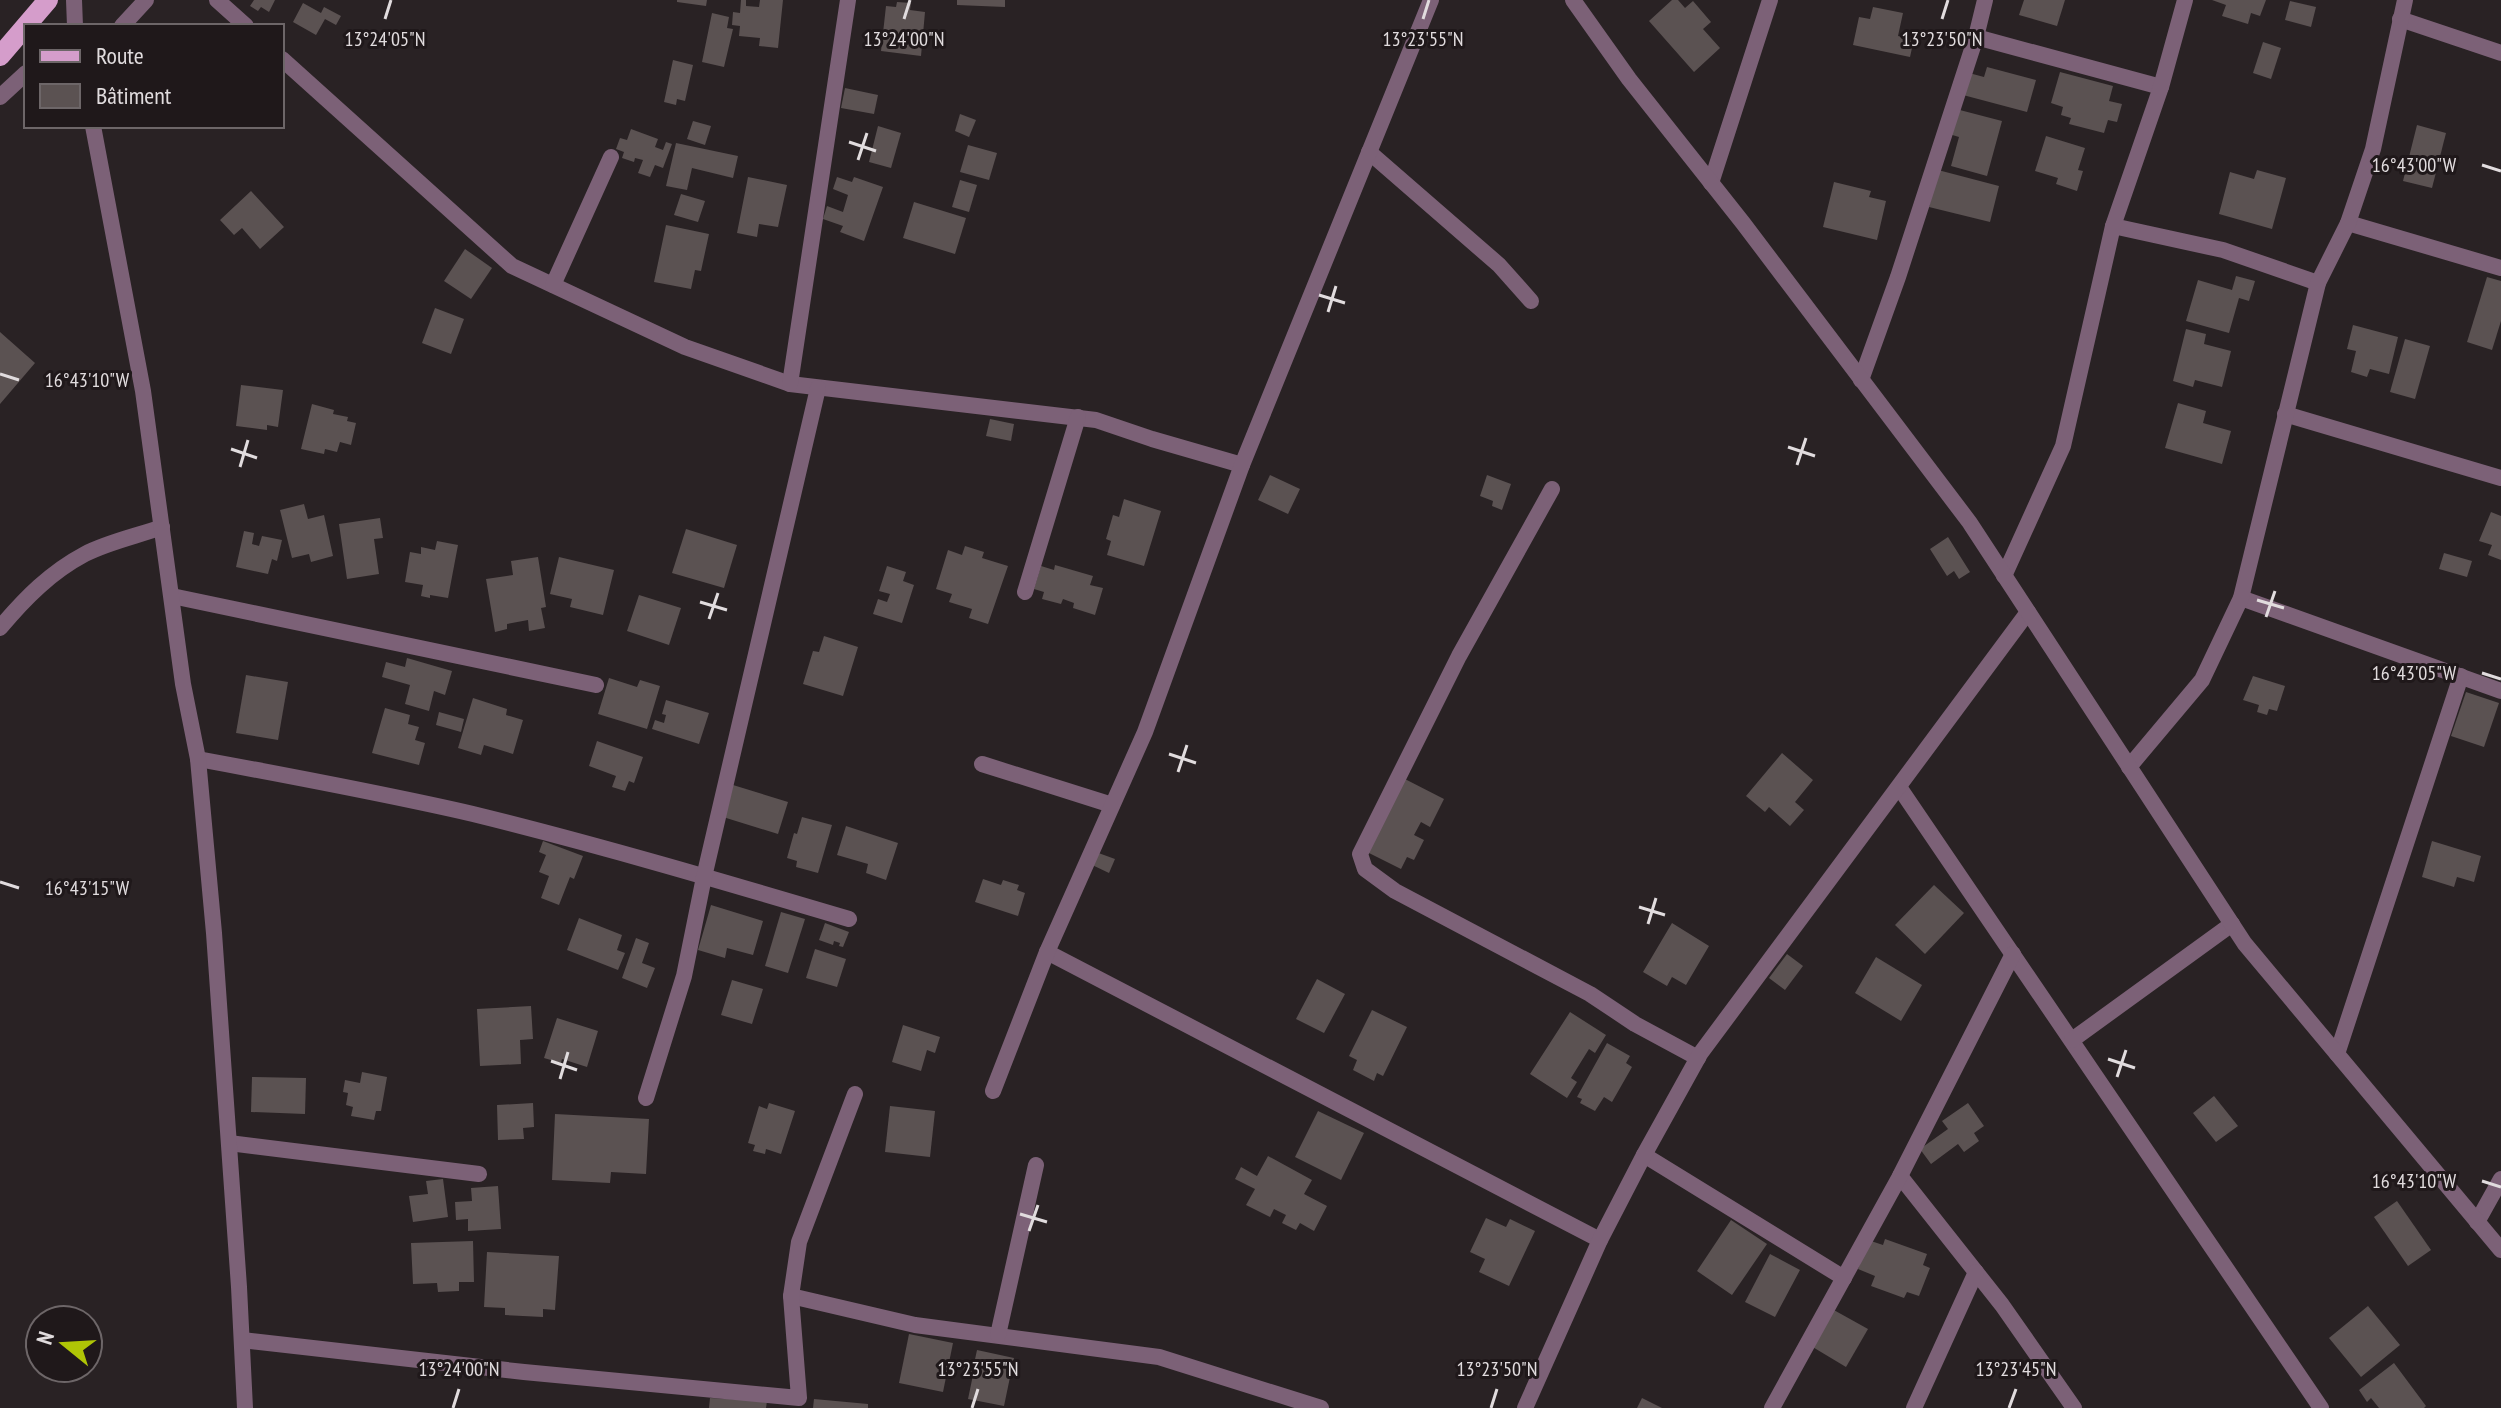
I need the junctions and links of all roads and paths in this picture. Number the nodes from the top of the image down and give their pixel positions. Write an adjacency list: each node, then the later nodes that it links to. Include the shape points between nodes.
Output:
1 (48, 0): 13 (main road)
2 (74, 0): 14 (street)
3 (146, 0): 15 (street)
4 (217, 0): 16 (street)
5 (848, 0): 36 (street)
6 (1431, 0): 26 (street)
7 (1573, 0): 28 (street)
8 (1770, 0): 28 (street)
9 (1985, 0): 18 (street)
10 (2185, 0): 23 (street)
11 (2405, 0): 12 (street)
12 (2400, 19): 19 (street); 29 (street, via 2373,149)
13 (27, 24)
14 (75, 24)
15 (124, 24)
16 (244, 24)
17 (24, 28): 20 (main road)
18 (1976, 37): 23 (street); 35 (street)
19 (2501, 53)
20 (0, 56)
21 (284, 61): 33 (street, via 512,266)
22 (24, 75): 24 (street)
23 (2161, 87): 30 (street)
24 (0, 97)
25 (93, 128): 43 (street, via 143,391)
26 (1369, 152): 34 (street, via 1499,265); 40 (street)
27 (611, 157): 33 (street)
28 (1711, 183): 35 (street)
29 (2348, 223): 31 (street); 32 (street)
30 (2113, 226): 32 (street, via 2223,250); 44 (street, via 2063,446)
31 (2501, 268)
32 (2318, 283): 38 (street)
33 (553, 285): 36 (street, via 685,347)
34 (1531, 301)
35 (1861, 380): 44 (street)
36 (790, 384): 37 (street)
37 (818, 388): 39 (street); 58 (street)
38 (2285, 414): 41 (street); 47 (street)
39 (1078, 417): 40 (street); 45 (street)
40 (1242, 465): 57 (street, via 1145,732)
41 (2501, 478)
42 (1552, 489): 65 (street, via 1459,656 1360,854 1365,869 1395,891)
43 (162, 527): 46 (street); 49 (street, via 88,552 55,572)
44 (2004, 576): 48 (street)
45 (1025, 592)
46 (172, 596): 51 (street); 53 (street)
47 (2241, 598): 50 (street); 55 (street, via 2202,680)
48 (2028, 612): 55 (street); 56 (street)
49 (0, 628)
50 (2461, 676): 52 (street); 64 (street)
51 (596, 685)
52 (2501, 691)
53 (198, 759): 58 (street, via 474,815); 69 (street)
54 (982, 764): 57 (street)
55 (2129, 767): 60 (street)
56 (1899, 787): 62 (street); 65 (street)
57 (1112, 805): 61 (street)
58 (704, 877): 59 (street); 68 (street, via 684,976)
59 (849, 919)
60 (2232, 924): 63 (street); 64 (street)
61 (1047, 952): 66 (street); 76 (street)
62 (2013, 954): 63 (street); 73 (street)
63 (2072, 1040): 90 (street)
64 (2337, 1054): 75 (street)
65 (1698, 1058): 70 (street)
66 (993, 1091)
67 (855, 1094): 80 (street, via 799,1242)
68 (646, 1098)
69 (229, 1143): 72 (street); 82 (street)
70 (1644, 1155): 76 (street); 79 (street)
71 (1036, 1165): 81 (street)
72 (479, 1174)
73 (1900, 1176): 78 (street); 79 (street)
74 (2501, 1179): 75 (street)
75 (2477, 1222): 77 (street)
76 (1600, 1240): 86 (street)
77 (2501, 1250)
78 (1976, 1272): 88 (street); 89 (street)
79 (1844, 1278): 87 (street)
80 (791, 1296): 81 (street, via 915,1325); 83 (street)
81 (998, 1335): 85 (street, via 1159,1357)
82 (242, 1340): 83 (street); 84 (street)
83 (799, 1403)
84 (245, 1408)
85 (1321, 1408)
86 (1525, 1408)
87 (1772, 1408)
88 (1914, 1408)
89 (2074, 1408)
90 (2321, 1408)

